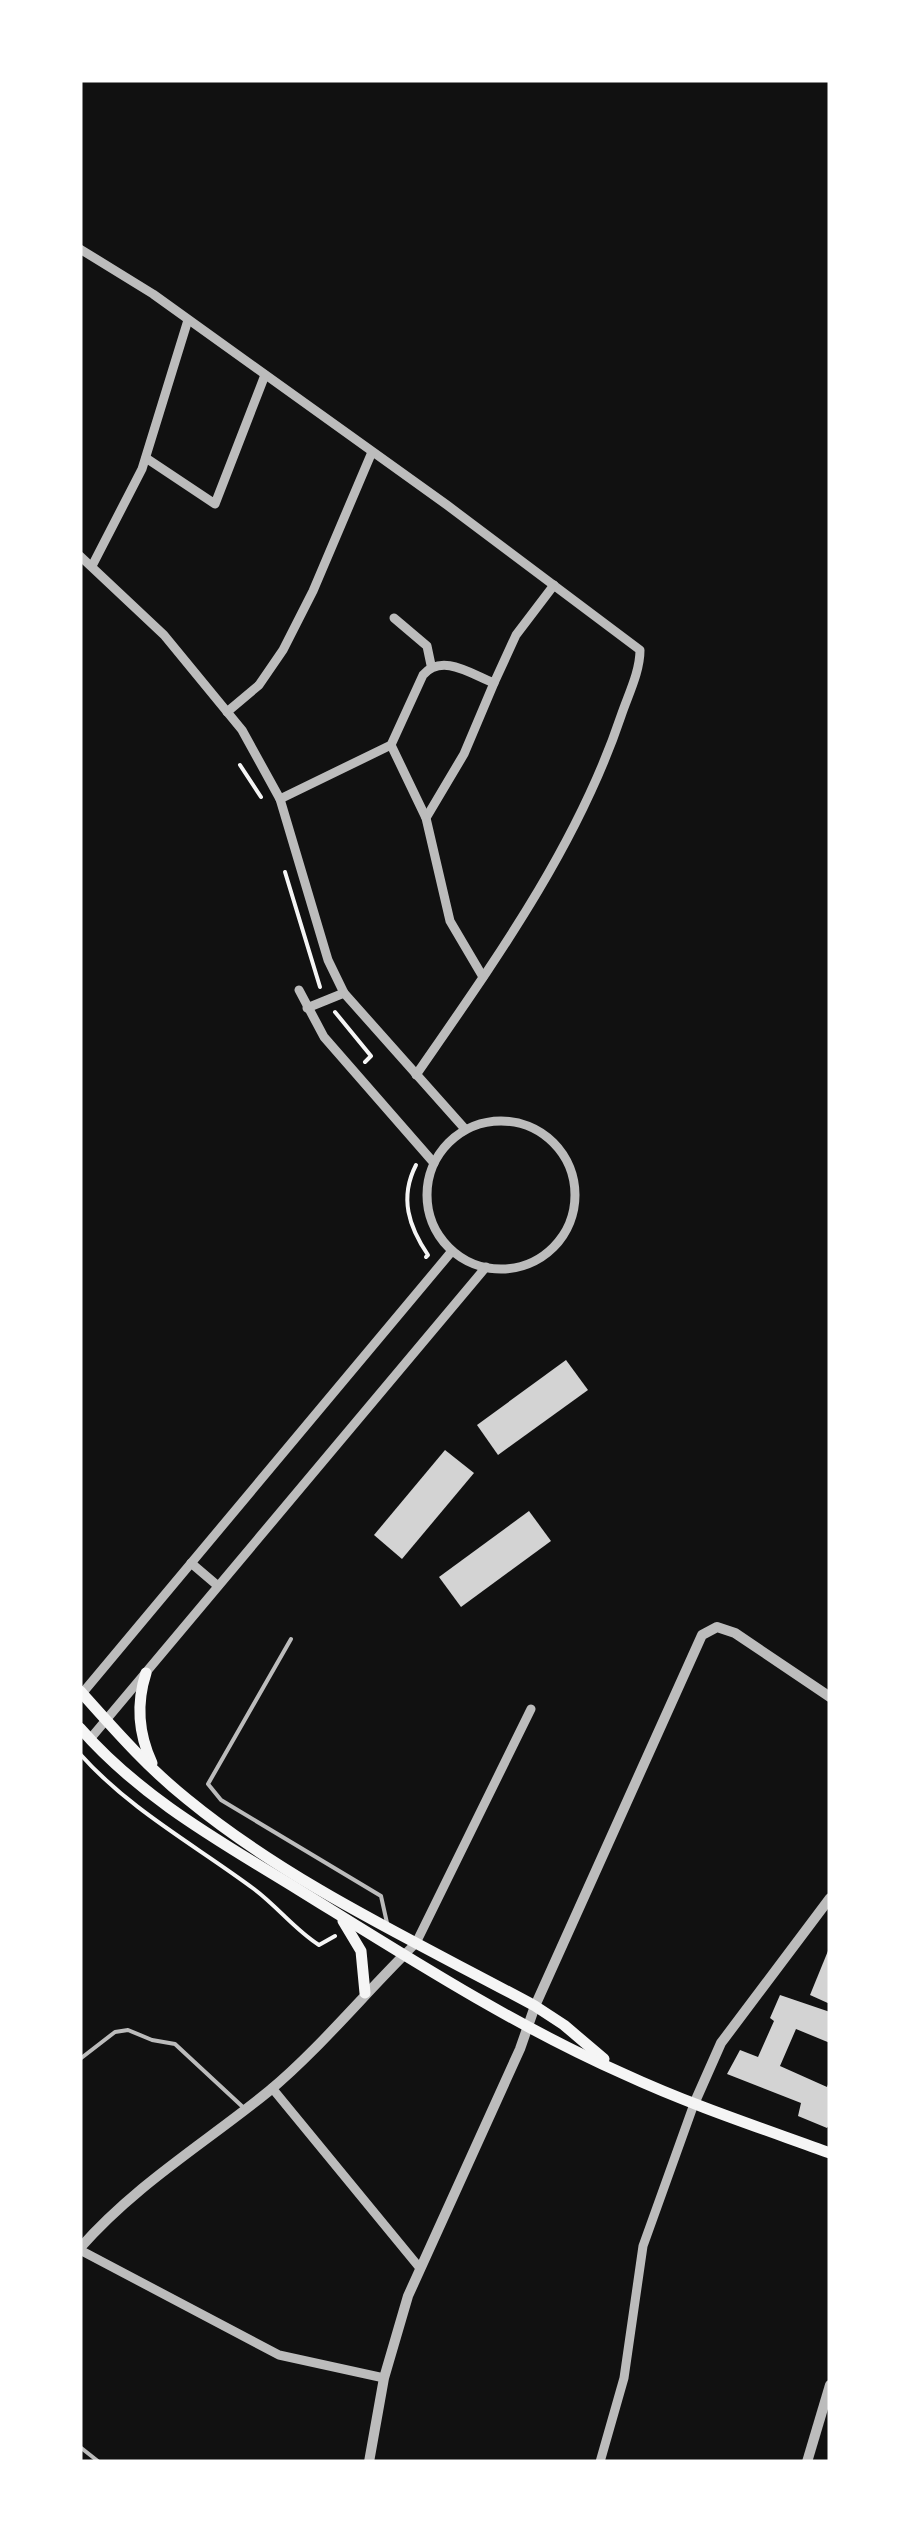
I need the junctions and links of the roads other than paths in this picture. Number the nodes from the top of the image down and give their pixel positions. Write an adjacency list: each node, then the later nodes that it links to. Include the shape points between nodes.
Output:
1 (80, 249): 2 (street)
2 (188, 320): 3 (street); 5 (street)
3 (265, 375): 4 (street); 5 (street, via 215,504)
4 (372, 452): 8 (street); 12 (street, via 283,650 259,685)
5 (146, 458): 7 (street)
6 (80, 556): 7 (street)
7 (92, 566): 12 (street, via 164,635)
8 (554, 585): 11 (street, via 516,635); 16 (street, via 636,644 640,659 590,794)
9 (394, 618): 10 (street, via 427,646)
10 (432, 666): 11 (street, via 441,662); 13 (street)
11 (494, 683): 15 (street, via 464,754)
12 (227, 712): 14 (street)
13 (391, 745): 14 (street); 15 (street)
14 (280, 799): 18 (street)
15 (426, 818): 16 (street, via 450,921)
16 (483, 977): 20 (street)
17 (300, 990): 19 (street)
18 (344, 993): 19 (street); 20 (street)
19 (307, 1008): 22 (street, via 353,1073)
20 (416, 1074): 21 (street)
21 (465, 1129): 22 (street); 24 (street, via 510,1120 533,1127 569,1158 575,1185 574,1211 547,1254 524,1266)
22 (434, 1163): 23 (street, via 428,1208)
23 (452, 1251): 24 (street); 25 (street)
24 (486, 1267): 26 (street)
25 (191, 1563): 26 (street); 29 (street)
26 (218, 1586): 28 (street)
27 (291, 1638): 38 (lane, via 208,1784 221,1800 381,1896)
28 (146, 1672): 32 (street); 35 (main road, via 140,1727)
29 (81, 1693): 32 (main road)
30 (830, 1697): 42 (street, via 735,1633 717,1627 702,1635)
31 (532, 1709): 39 (street)
32 (106, 1721): 34 (street); 35 (main road)
33 (80, 1728): 34 (main road)
34 (90, 1739): 37 (main road, via 176,1814)
35 (160, 1775): 38 (main road, via 241,1839)
36 (830, 1898): 47 (street, via 721,2043)
37 (324, 1905): 40 (main road); 41 (main road, via 348,1928 364,1964)
38 (388, 1928): 39 (main road)
39 (416, 1943): 40 (street); 42 (main road)
40 (404, 1954): 41 (street); 43 (main road)
41 (365, 1994): 46 (street)
42 (535, 2006): 43 (street); 45 (main road)
43 (530, 2025): 45 (main road); 51 (street)
44 (80, 2059): 48 (lane, via 115,2032 176,2044)
45 (620, 2073): 47 (main road)
46 (272, 2088): 48 (street); 51 (street)
47 (694, 2104): 49 (main road); 57 (street, via 643,2246 624,2378)
48 (244, 2109): 50 (street, via 149,2181)
49 (830, 2153)
50 (80, 2249): 52 (street, via 279,2354)
51 (419, 2266): 52 (street)
52 (384, 2378): 56 (street)
53 (830, 2386): 58 (street)
54 (80, 2447): 55 (lane)
55 (99, 2462)
56 (369, 2462)
57 (600, 2462)
58 (806, 2462)

